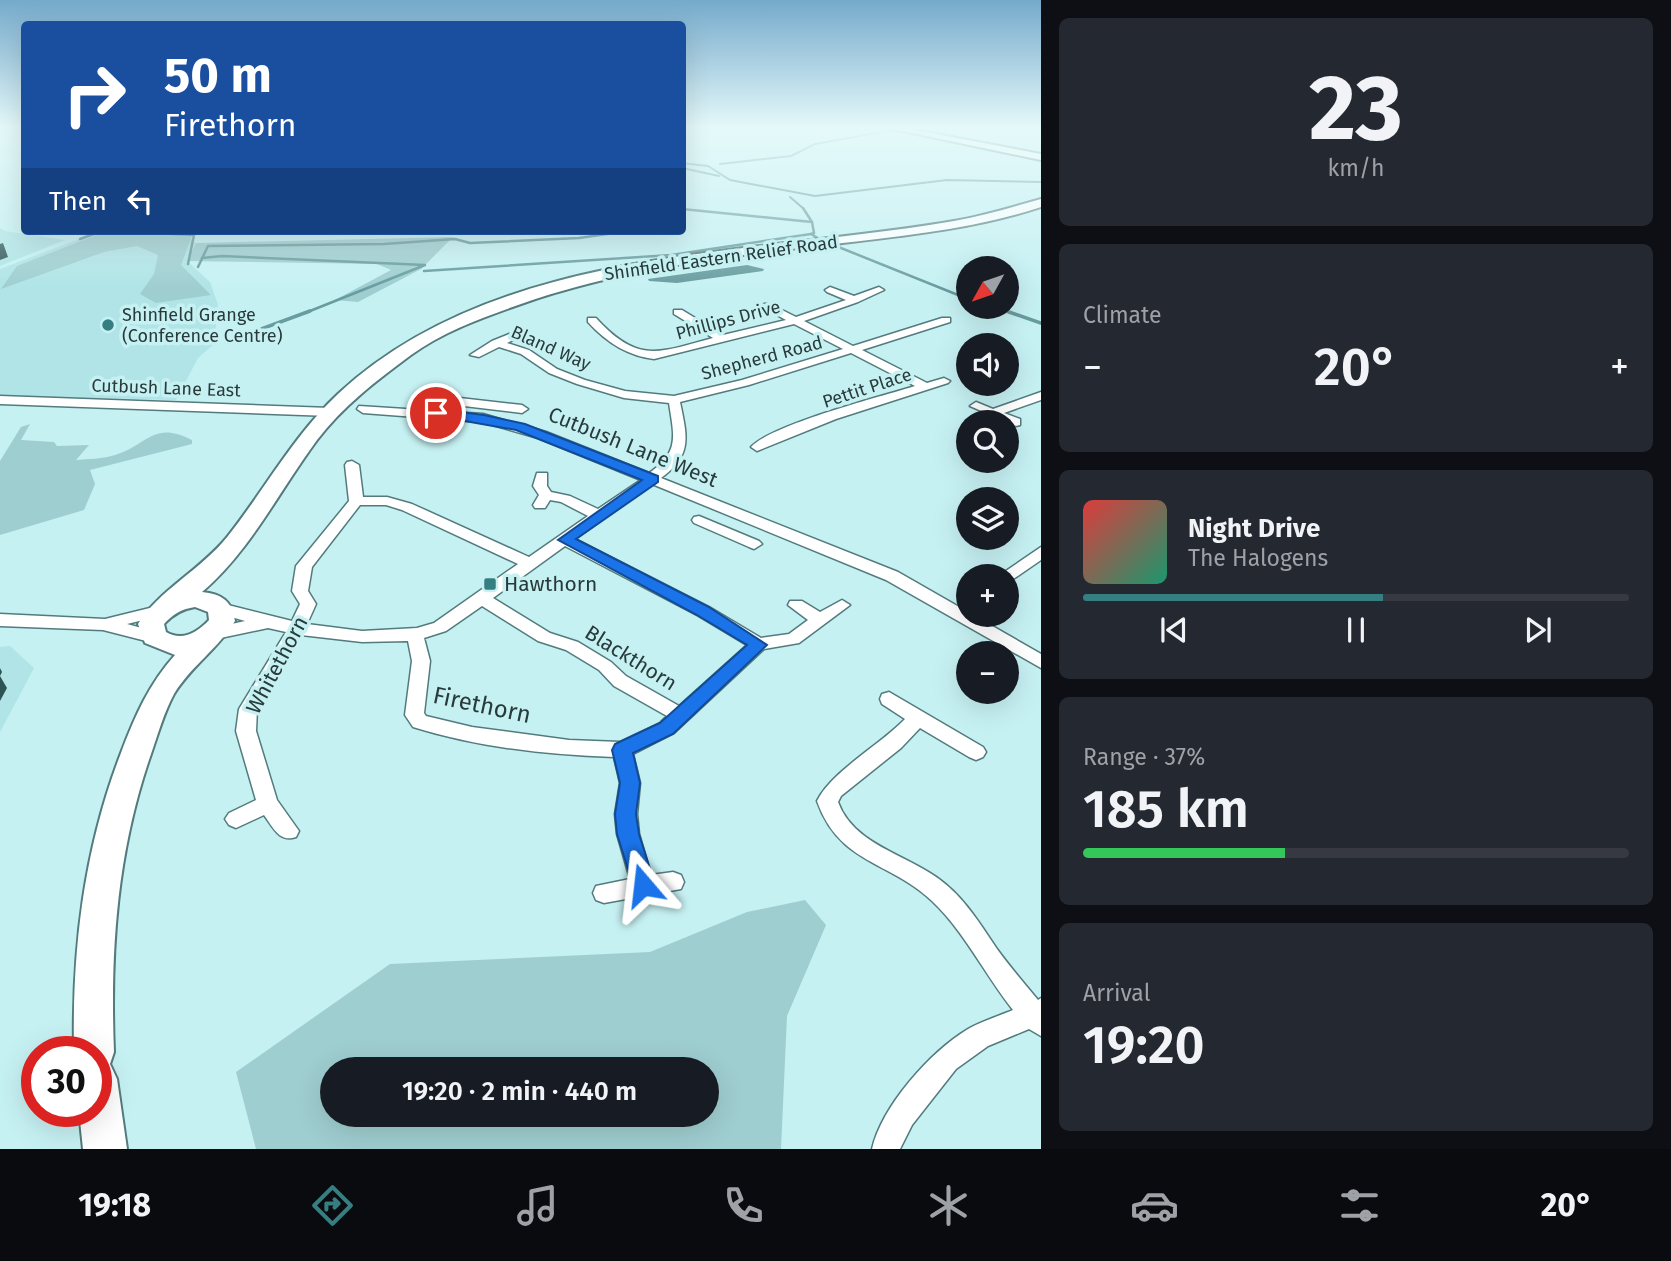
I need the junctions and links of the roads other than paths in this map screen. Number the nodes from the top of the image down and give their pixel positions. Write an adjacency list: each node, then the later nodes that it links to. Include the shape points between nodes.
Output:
1 (1041, 202): 27 (main road, Shinfield Eastern Relief Road, via 953,225 663,264 556,287 484,311 435,334 374,372)
2 (830, 290): 4 (street)
3 (879, 290): 4 (street, Phillips Drive)
4 (855, 300): 8 (street, Phillips Drive)
5 (767, 306): 8 (street)
6 (665, 313): 11 (street, via 684,311)
7 (592, 320): 11 (street, Phillips Drive, via 605,333 648,356)
8 (795, 320): 11 (street, Phillips Drive); 13 (street)
9 (946, 320): 13 (street, Shepherd Road)
10 (519, 332): 12 (street, Bland Way)
11 (722, 339)
12 (496, 343): 14 (street, Bland Way); 19 (street, Bland Way, via 525,352 552,371 581,382 624,394)
13 (855, 350): 16 (street); 19 (street, Shepherd Road)
14 (475, 355)
15 (944, 381): 16 (street, Pettit Place)
16 (926, 387): 30 (street, Pettit Place)
17 (1040, 395): 26 (street)
18 (0, 400): 27 (street, Cutbush Lane East)
19 (674, 400): 34 (street, via 680,451)
20 (451, 401): 21 (street)
21 (495, 404): 24 (street); 28 (street)
22 (371, 406): 28 (street, Cutbush Lane West)
23 (976, 406): 25 (street)
24 (522, 409)
25 (985, 410)
26 (1000, 410)
27 (330, 412): 43 (main road, Shinfield Eastern Relief Road)
28 (484, 418): 34 (street, Cutbush Lane West, via 542,435)
29 (783, 419): 30 (street, Pettit Place)
30 (800, 430): 31 (street, Pettit Place)
31 (757, 447)
32 (352, 465): 35 (street)
33 (542, 476): 36 (street, via 543,500 565,499)
34 (653, 479): 36 (street); 37 (street, Cutbush Lane West)
35 (356, 501): 44 (street, via 387,501 407,507); 56 (street, Whitethorn, via 304,566 300,590 308,604)
36 (600, 516): 40 (street)
37 (749, 518): 39 (street); 51 (street, Cutbush Lane West, via 892,576)
38 (699, 520): 39 (street, Cutbush Lane West)
39 (732, 534): 41 (street, Cutbush Lane West)
40 (565, 540): 44 (street); 61 (street)
41 (754, 544)
42 (1041, 552): 45 (street)
43 (217, 564): 49 (main road, via 213,592); 50 (main road, Shinfield Eastern Relief Road)
44 (530, 564): 46 (street)
45 (1019, 569)
46 (483, 599): 58 (street, via 445,625); 65 (street, Blackthorn, via 544,637 572,646 620,681)
47 (796, 605): 53 (street)
48 (842, 605): 53 (street)
49 (218, 606): 50 (main road, via 195,599); 54 (street); 59 (main road, via 222,621)
50 (166, 608): 55 (street); 60 (main road, via 151,624)
51 (956, 608)
52 (0, 620): 55 (street)
53 (820, 620): 61 (street, via 793,639)
54 (265, 623): 56 (street); 59 (street)
55 (103, 624): 60 (street)
56 (296, 626): 58 (street, via 382,638); 69 (street, Whitethorn, via 277,667 248,709 246,731)
57 (988, 627): 62 (street, Cutbush Lane West)
58 (415, 635): 67 (street, Firethorn, via 421,661 414,716 420,722 569,748)
59 (207, 637): 60 (main road, via 173,645); 63 (main road)
60 (155, 639): 63 (main road)
61 (759, 645): 65 (street, Firethorn)
62 (1041, 662)
63 (163, 690): 76 (main road, via 130,769 104,863 93,947)
64 (889, 699): 66 (street)
65 (682, 716): 67 (street, Firethorn, via 651,738)
66 (918, 718): 68 (street); 75 (street, via 834,790 827,801 830,816 863,845 934,888)
67 (622, 750): 73 (street, via 630,783 628,834)
68 (976, 752)
69 (268, 804): 70 (street); 71 (street, Whitethorn)
70 (236, 819)
71 (288, 831)
72 (673, 882): 73 (street)
73 (643, 885): 74 (street)
74 (604, 893)
75 (1039, 1016): 79 (street, via 979,1037 947,1060 902,1115)
76 (94, 1036)
77 (102, 1127): 78 (main road)
78 (105, 1149)
79 (886, 1149)

